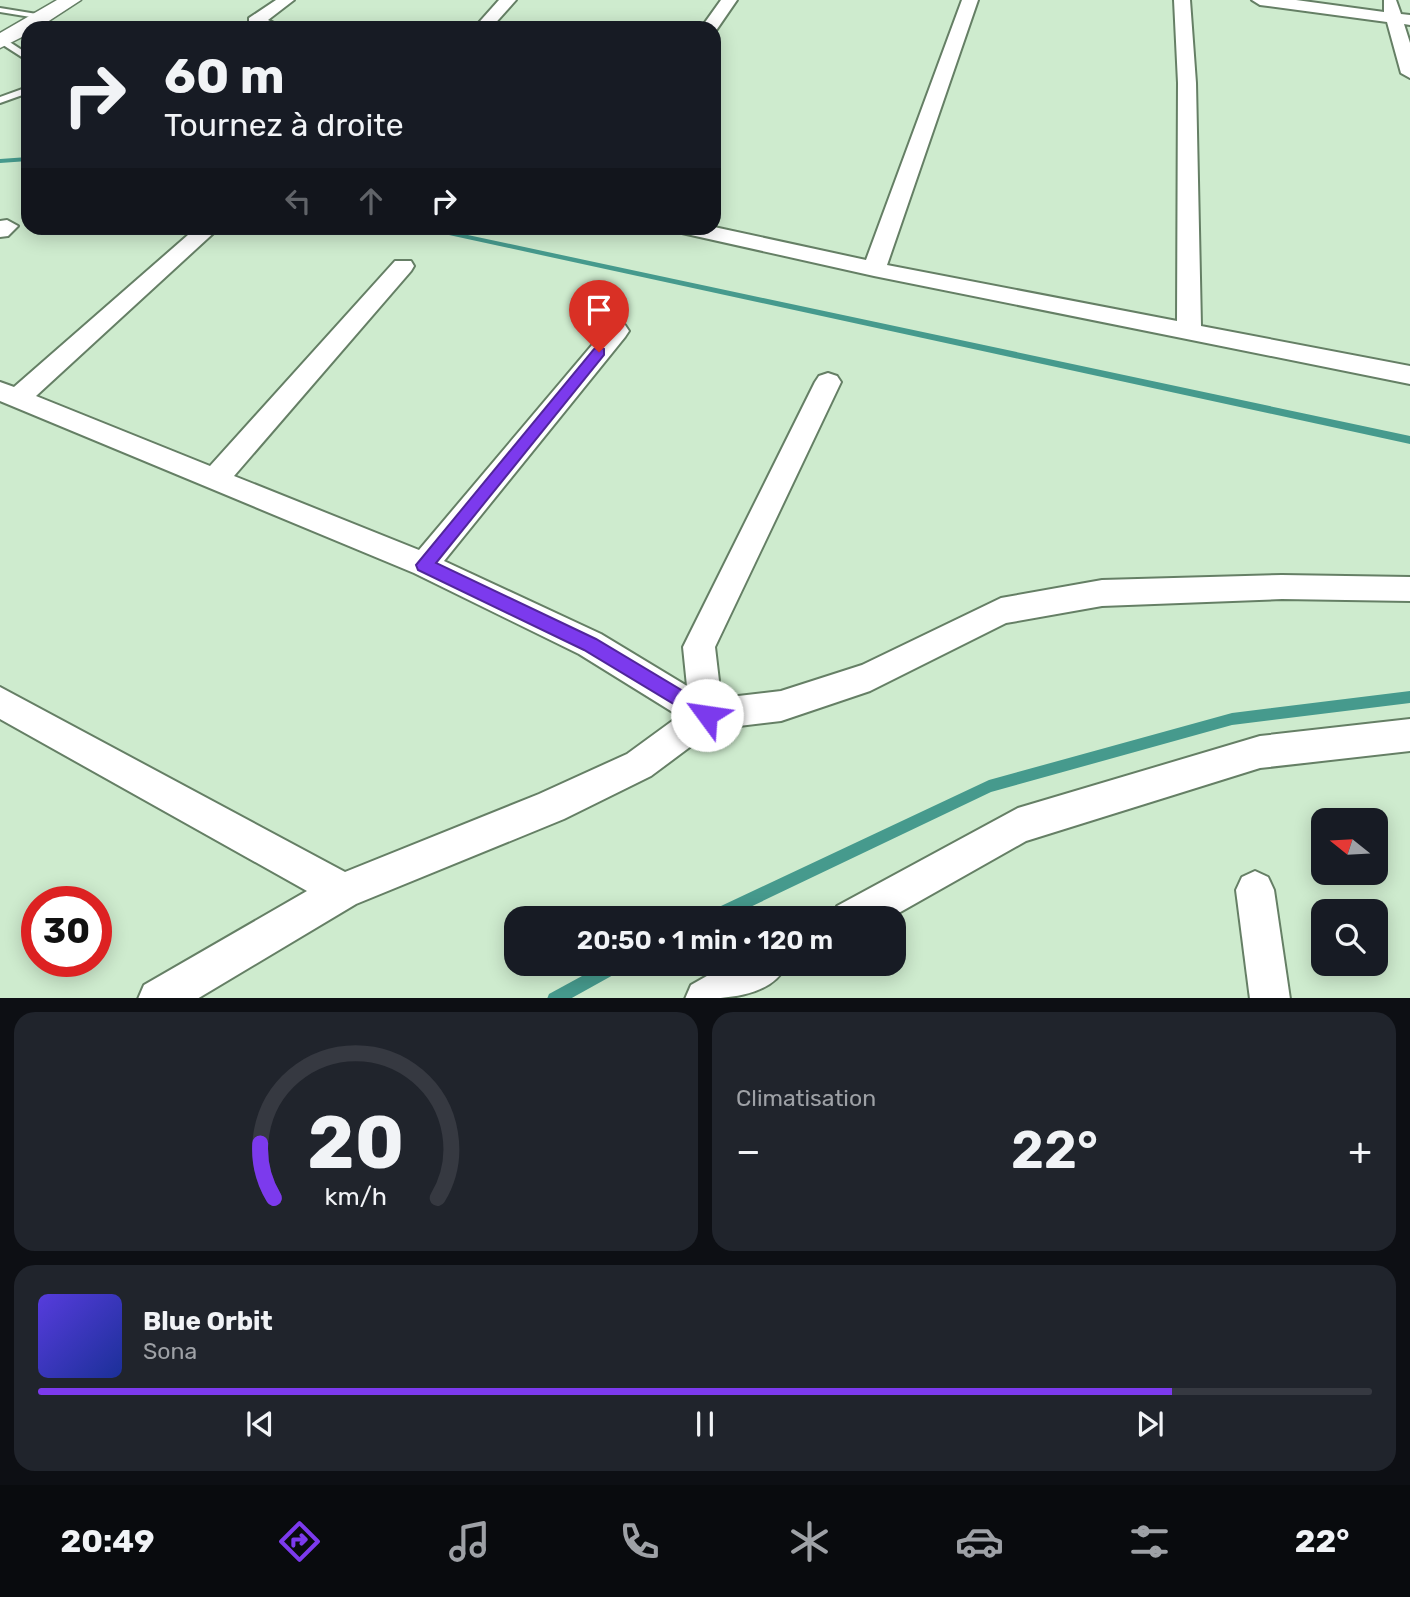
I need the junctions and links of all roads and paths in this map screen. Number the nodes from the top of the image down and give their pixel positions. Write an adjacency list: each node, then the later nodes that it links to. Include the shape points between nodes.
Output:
1 (286, 0): 13 (street)
2 (508, 0): 14 (street)
3 (729, 0): 15 (street)
4 (970, 0): 25 (street)
5 (1182, 0): 27 (street)
6 (1260, 0): 11 (street)
7 (1389, 0): 11 (street)
8 (65, 1): 10 (street)
9 (0, 10): 10 (lane)
10 (43, 17): 12 (street)
11 (1402, 19): 19 (street)
12 (36, 21)
13 (256, 21)
14 (488, 21)
15 (714, 21)
16 (21, 30): 17 (street)
17 (1, 41): 18 (lane)
18 (21, 54)
19 (1410, 73)
20 (21, 92): 21 (lane)
21 (0, 100)
22 (200, 235): 30 (street)
23 (721, 235): 25 (street)
24 (402, 266): 31 (street)
25 (874, 269): 27 (street)
26 (617, 331): 32 (street)
27 (1189, 332): 28 (street)
28 (1410, 375)
29 (828, 382): 35 (street, via 699,647)
30 (9, 395): 31 (street)
31 (215, 479): 32 (street)
32 (424, 565): 35 (street, via 590,644)
33 (1410, 589): 35 (street, via 1282,587 1090,595 1001,611 870,677 781,706)
34 (0, 702): 38 (street)
35 (707, 715): 38 (street, via 639,765 551,807)
36 (1410, 735): 39 (street, via 1260,752 1018,826)
37 (1255, 890): 43 (street)
38 (342, 891): 41 (street)
39 (873, 906)
40 (746, 976): 42 (street)
41 (160, 998)
42 (707, 998)
43 (1270, 998)

